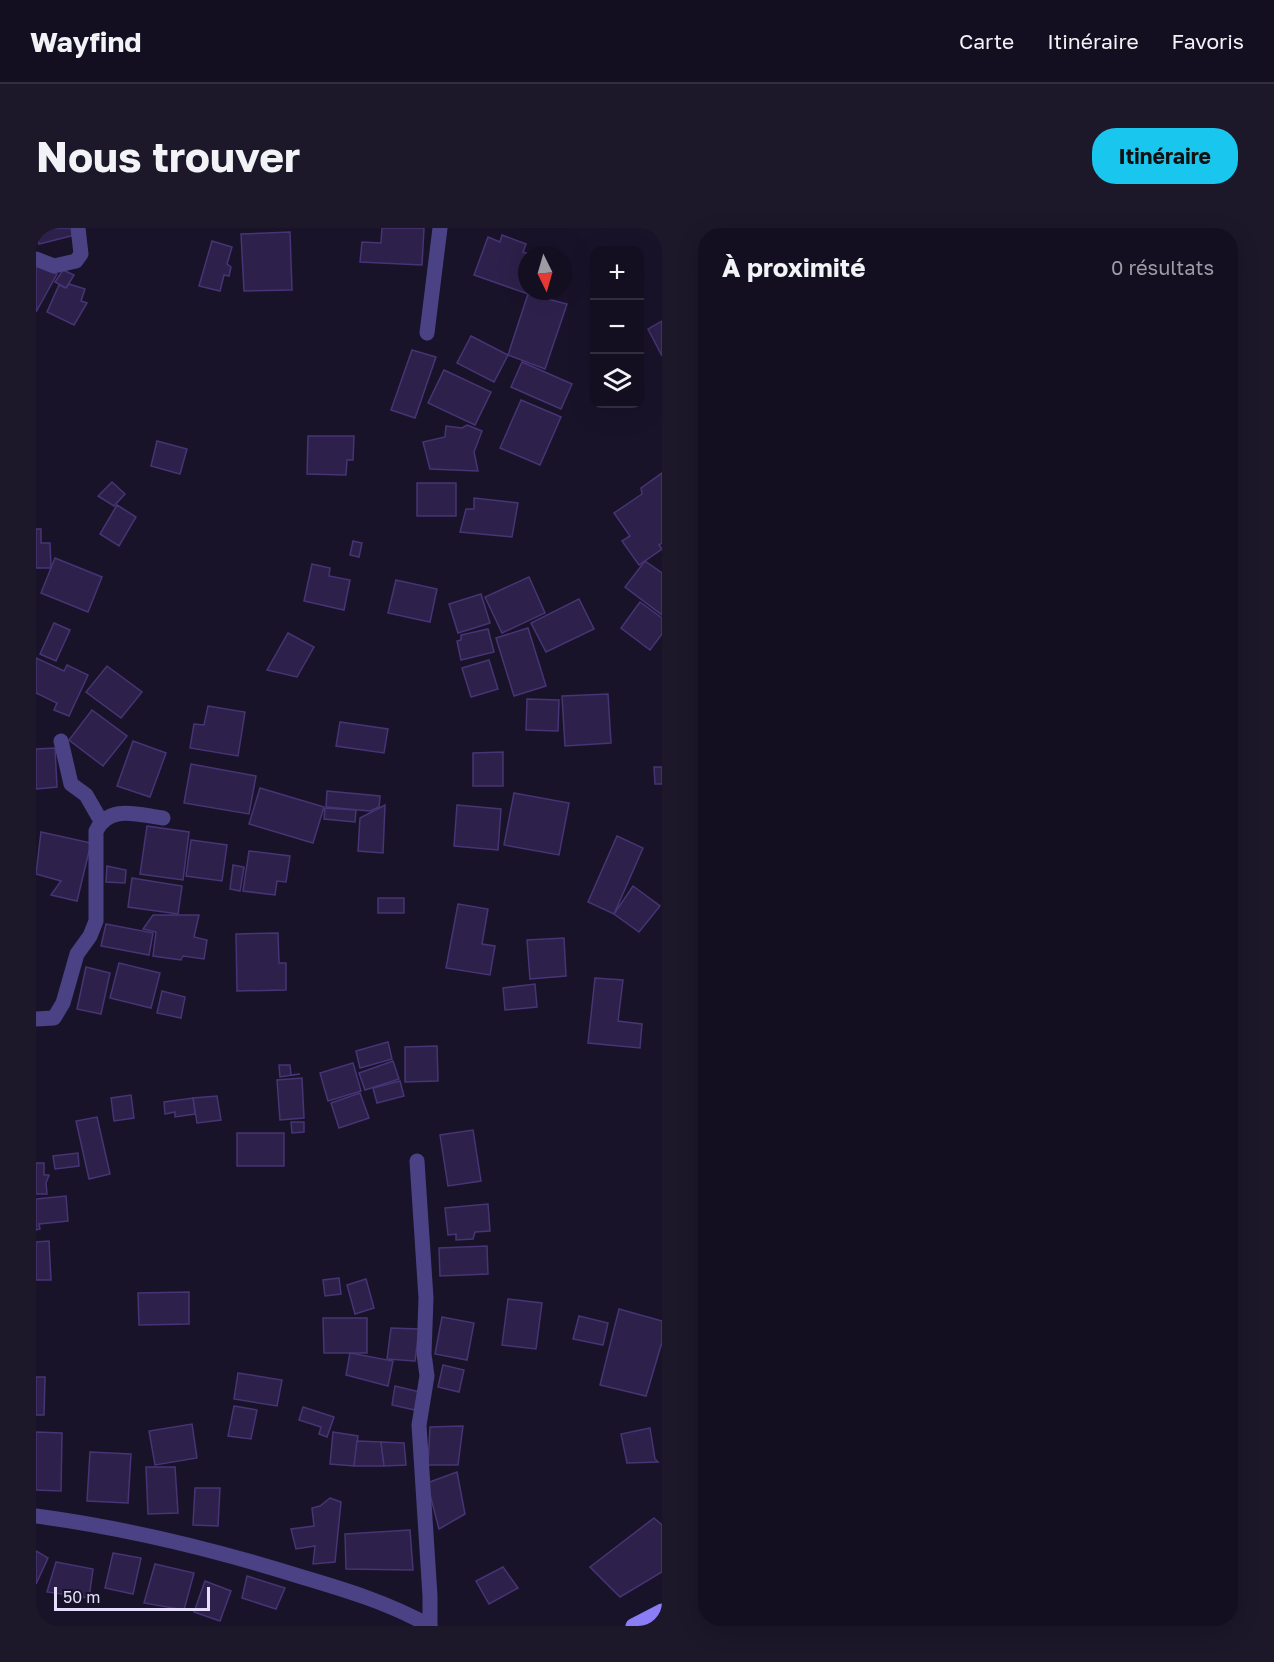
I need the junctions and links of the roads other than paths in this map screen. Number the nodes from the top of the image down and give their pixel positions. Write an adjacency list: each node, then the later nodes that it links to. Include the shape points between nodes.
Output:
1 (78, 228): 3 (street, via 81,254 76,261 54,266)
2 (440, 228): 4 (street)
3 (36, 259)
4 (428, 333)
5 (62, 741): 7 (street, via 71,784 86,795)
6 (163, 818): 7 (street, via 121,814 109,815)
7 (101, 821): 8 (street, via 96,831 96,921 77,954 63,1003 54,1018)
8 (36, 1019)
9 (417, 1161): 12 (street, via 427,1376 419,1425)
10 (36, 1516): 12 (street, via 190,1545 259,1563 378,1600)
11 (662, 1611): 13 (street)
12 (430, 1626)
13 (633, 1626)

